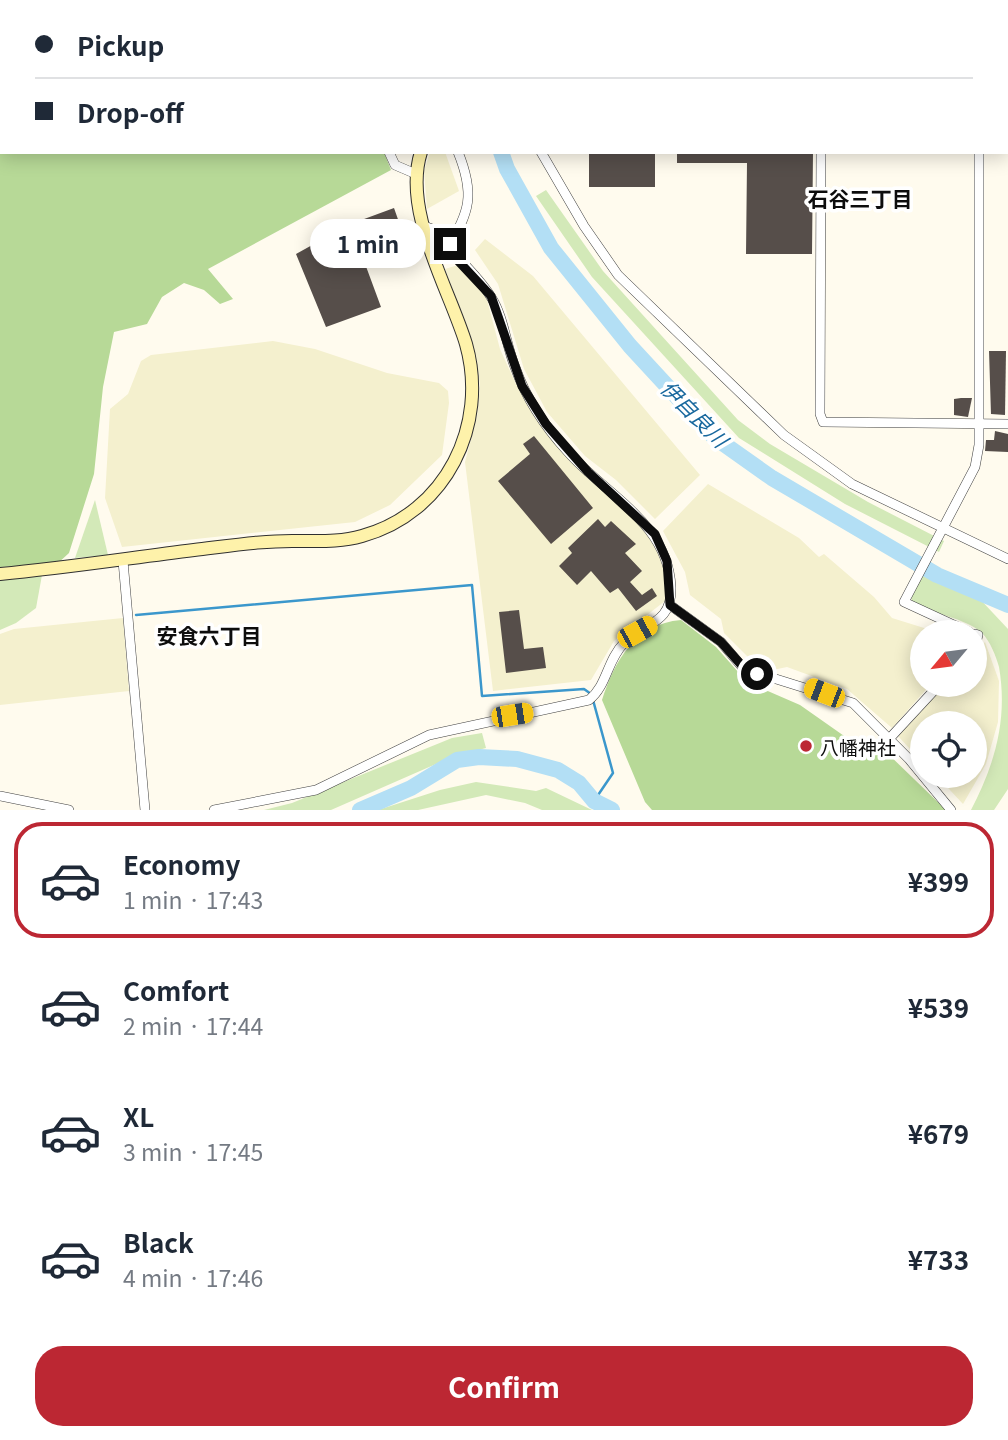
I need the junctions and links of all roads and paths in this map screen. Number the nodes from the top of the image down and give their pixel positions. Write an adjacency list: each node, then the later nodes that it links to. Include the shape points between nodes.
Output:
1 (389, 154): 7 (street, via 395,165)
2 (421, 154): 7 (street)
3 (458, 154): 9 (street, via 470,200 460,233)
4 (542, 154): 12 (street, via 618,275 784,435 852,484)
5 (821, 154): 10 (street, via 823,422)
6 (979, 154): 10 (street)
7 (416, 174): 8 (street)
8 (424, 226): 9 (street, via 432,229); 14 (street, via 461,328 472,366 474,395 460,453 435,490 416,509 364,536)
9 (447, 249): 16 (street, via 491,296 522,386 546,424 581,465 655,534 667,561)
10 (978, 424): 11 (street); 12 (street, via 975,467)
11 (1008, 424)
12 (941, 529): 13 (street); 17 (street, via 904,602)
13 (1008, 559)
14 (121, 561): 15 (street); 23 (street)
15 (0, 574)
16 (670, 605): 19 (street, via 721,642 744,668 853,703); 21 (street, via 662,618 637,632 610,659 598,693 589,700 429,736 316,790)
17 (939, 620)
18 (928, 697): 19 (street)
19 (889, 738): 25 (street)
20 (0, 796): 22 (street)
21 (253, 807): 24 (street)
22 (69, 810)
23 (145, 810)
24 (214, 810)
25 (951, 810)

